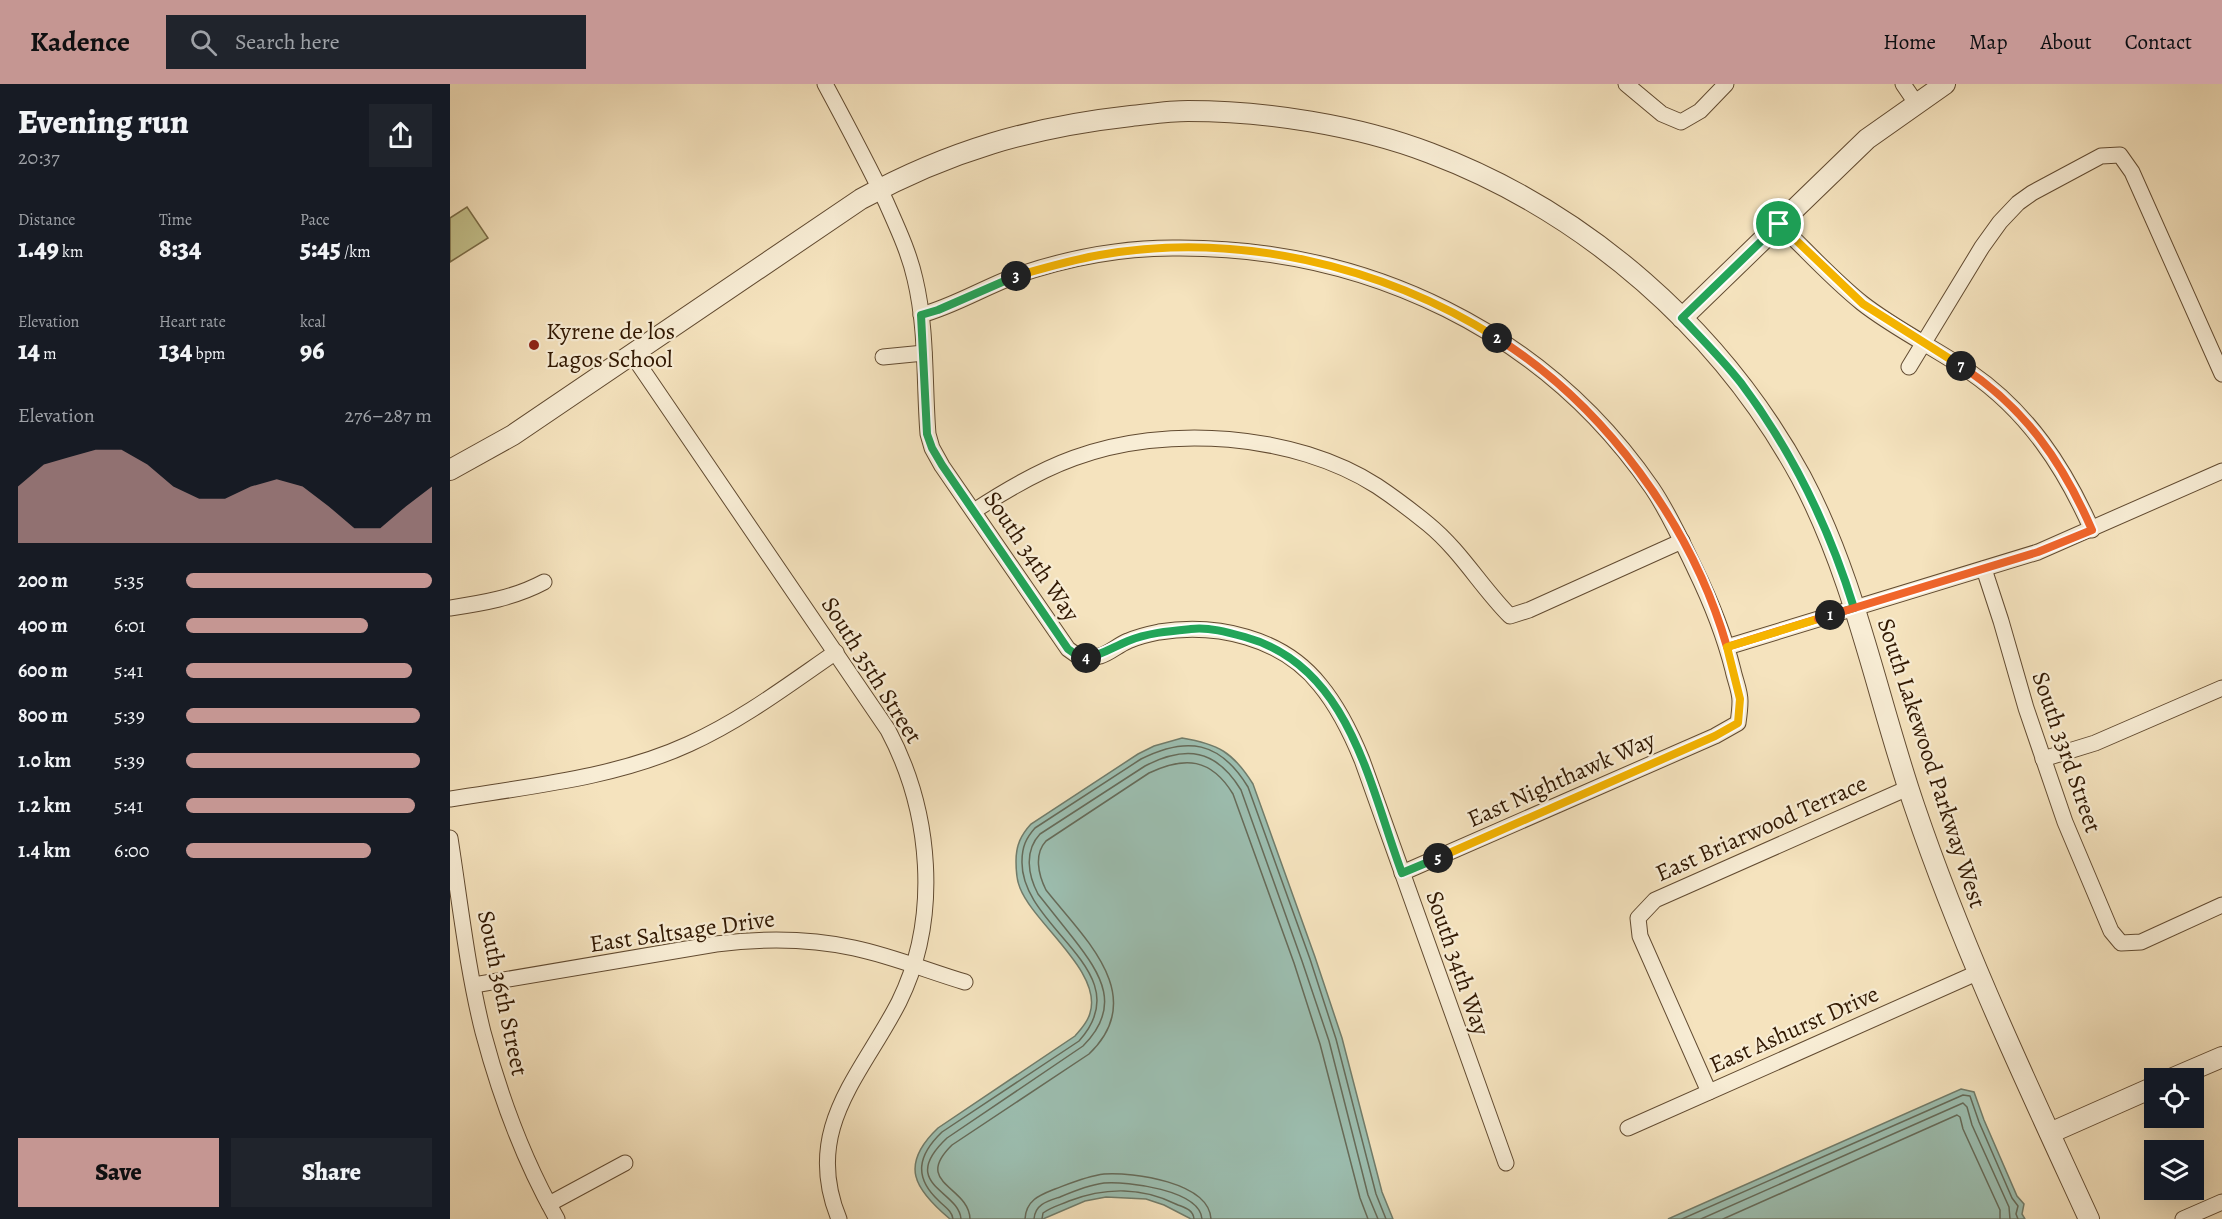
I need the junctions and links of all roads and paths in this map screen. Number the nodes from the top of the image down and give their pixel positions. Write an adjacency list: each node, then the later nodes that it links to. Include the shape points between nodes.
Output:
1 (825, 84): 7 (street, South 34th Way)
2 (1626, 84): 3 (street, via 1662,114 1681,122 1700,111)
3 (1726, 84)
4 (1903, 84): 6 (street)
5 (1945, 84): 6 (street)
6 (1916, 103): 8 (street, via 1867,139)
7 (880, 189): 9 (street, South 34th Way, via 903,239); 10 (street, South Lakewood Parkway West, via 960,154 1037,130 1185,111 1290,118 1360,131 1428,152 1494,180 1560,218 1626,265); 12 (street, South Lakewood Parkway West)
8 (1779, 224): 10 (street); 11 (street, via 1863,304)
9 (921, 315): 13 (street, South 34th Way); 21 (street, via 1016,276 1130,250 1178,248 1272,253 1330,265 1436,303 1514,348 1617,443 1652,489)
10 (1682, 318): 25 (street, South Lakewood Parkway West, via 1740,382 1787,453 1824,525)
11 (1923, 343): 15 (street); 16 (street, via 1982,247 2018,203 2101,156 2120,155 2132,172); 20 (street, via 1994,390 2033,429 2067,478)
12 (631, 353): 17 (street, South Lakewood Parkway West, via 513,435); 27 (street, South 35th Street)
13 (924, 353): 14 (street); 19 (street, South 34th Way, via 927,434 942,465)
14 (883, 357)
15 (1909, 367)
16 (2222, 374)
17 (450, 470)
18 (2222, 471): 20 (street)
19 (974, 511): 21 (street, via 1023,481 1075,457 1126,444 1198,437 1269,445 1317,458 1376,486 1430,526 1457,552 1510,616); 33 (street, South 34th Way, via 1068,649 1082,659 1101,656 1128,641 1194,628 1261,641 1296,662 1319,682 1351,732)
20 (2092, 530): 22 (street)
21 (1682, 541): 26 (street)
22 (1984, 569): 25 (street); 29 (street, South 33rd Street)
23 (544, 582): 24 (street, via 503,599)
24 (450, 608)
25 (1854, 608): 26 (street); 30 (street, South Lakewood Parkway West)
26 (1727, 647): 33 (street, East Nighthawk Way, via 1740,699 1738,723)
27 (836, 652): 31 (street, via 737,719 652,759 612,771); 35 (street, South 35th Street, via 902,755 923,829 925,898)
28 (2222, 688): 29 (street, via 2096,743)
29 (2043, 759): 34 (street, South 33rd Street, via 2081,862 2111,931 2121,943 2141,942)
30 (1908, 788): 36 (street, South Lakewood Parkway West); 42 (street, East Briarwood Terrace, via 1655,900 1638,918 1640,936)
31 (450, 799)
32 (450, 838): 38 (street, South 36th Street)
33 (1402, 873): 46 (street, South 34th Way)
34 (2222, 905)
35 (912, 966): 37 (street, East Saltsage Drive); 38 (street, East Saltsage Drive, via 856,948 821,942 750,940); 50 (street, South 35th Street, via 900,1000 844,1095 832,1129 827,1182)
36 (1979, 972): 42 (street, East Ashurst Drive); 44 (street, South Lakewood Parkway West)
37 (965, 982)
38 (474, 985): 48 (street, South 36th Street, via 503,1098)
39 (2222, 1057): 40 (street)
40 (2196, 1068)
41 (2144, 1091): 44 (street)
42 (1709, 1092): 43 (street, East Ashurst Drive)
43 (1628, 1128)
44 (2050, 1133): 51 (street, South Lakewood Parkway West)
45 (625, 1163): 48 (street)
46 (1506, 1163)
47 (2222, 1202): 52 (street)
48 (549, 1204): 49 (street, South 36th Street)
49 (557, 1219)
50 (839, 1219)
51 (2089, 1219)
52 (2183, 1219)

